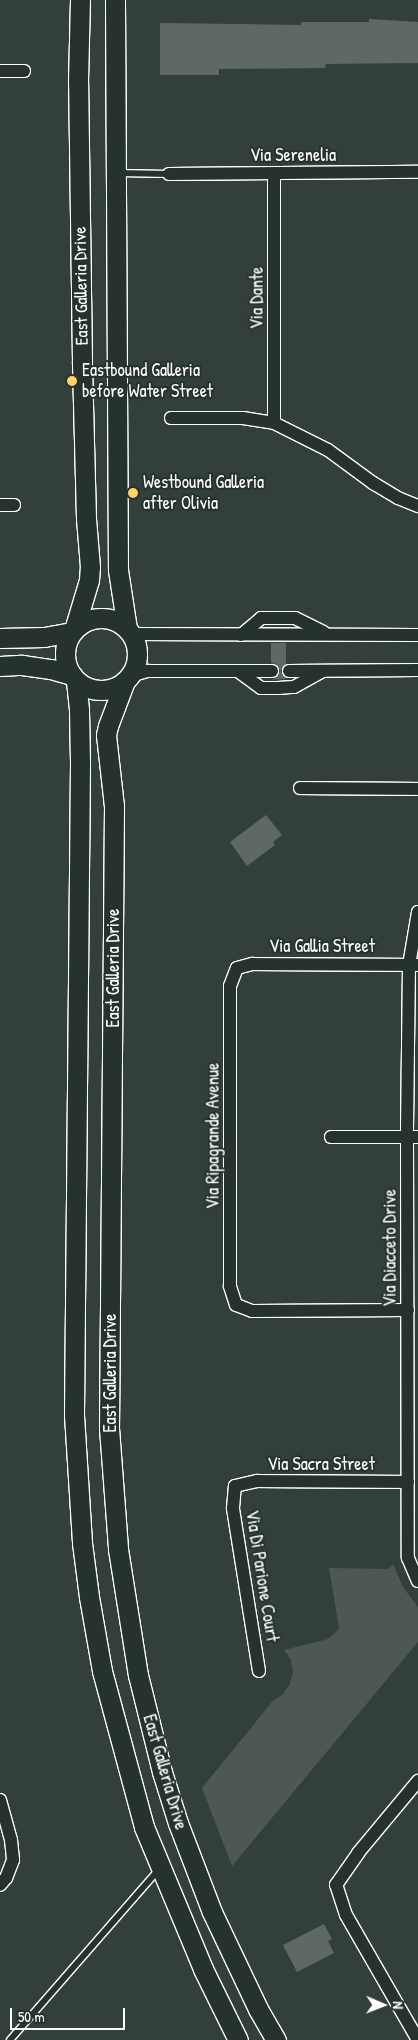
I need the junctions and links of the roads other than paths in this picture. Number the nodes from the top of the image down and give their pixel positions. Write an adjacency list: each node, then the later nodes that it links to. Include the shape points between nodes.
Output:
1 (80, 0): 14 (main road, East Galleria Drive, via 79,168 86,518 90,567)
2 (115, 0): 6 (main road, East Galleria Drive)
3 (0, 71): 4 (street)
4 (24, 71)
5 (418, 172): 7 (street, Via Serenelia)
6 (116, 173): 8 (lane); 15 (main road, East Galleria Drive, via 118,570)
7 (274, 173): 8 (street, Via Serenelia); 10 (street, Via Dante)
8 (169, 174)
9 (171, 418): 10 (street, via 243,418)
10 (274, 424): 13 (street, via 328,450 373,483)
11 (0, 505): 12 (street)
12 (14, 505)
13 (418, 506)
14 (73, 631): 15 (main road, via 87,620 98,617 110,618); 17 (main road, via 44,637); 24 (main road, via 65,647 65,659)
15 (129, 631): 16 (street, via 241,634 261,618 295,618 326,634); 25 (main road, via 137,653 136,665)
16 (418, 635)
17 (0, 638)
18 (0, 666): 24 (main road, via 51,669)
19 (326, 670): 20 (street); 22 (street); 23 (street, via 294,687 278,688 261,688)
20 (418, 670)
21 (272, 671): 23 (street)
22 (289, 671)
23 (239, 672): 25 (street, via 148,671)
24 (74, 678): 25 (main road, via 86,687 98,690 110,689); 40 (main road, East Galleria Drive, via 80,710 74,1405 77,1488 89,1597 102,1671 139,1808)
25 (128, 678): 44 (main road, East Galleria Drive, via 106,735 114,806 109,1428 117,1540 138,1675 173,1806 212,1912)
26 (300, 788): 27 (street)
27 (418, 790)
28 (418, 912): 29 (street, Via Diacceto Drive)
29 (413, 965): 30 (street, Via Gallia Street, via 252,964); 32 (street, Via Diacceto Drive)
30 (237, 968): 33 (street, Via Ripagrande Avenue, via 230,986 230,1286 236,1305 252,1311)
31 (331, 1137): 32 (street)
32 (413, 1137): 33 (street, Via Diacceto Drive)
33 (411, 1316): 34 (street, Via Diacceto Drive)
34 (408, 1482): 35 (street, Via Sacra Street, via 257,1481); 36 (street, Via Diacceto Drive, via 408,1558)
35 (235, 1486): 37 (street, Via Di Parione Court, via 233,1508)
36 (418, 1582)
37 (259, 1671)
38 (418, 1781): 45 (street, via 358,1853 336,1885 346,1915)
39 (0, 1800): 41 (street, via 13,1860)
40 (160, 1868): 42 (lane); 43 (main road, East Galleria Drive, via 203,1969)
41 (3, 1881)
42 (10, 2040)
43 (238, 2040)
44 (276, 2040)
45 (418, 2040)

